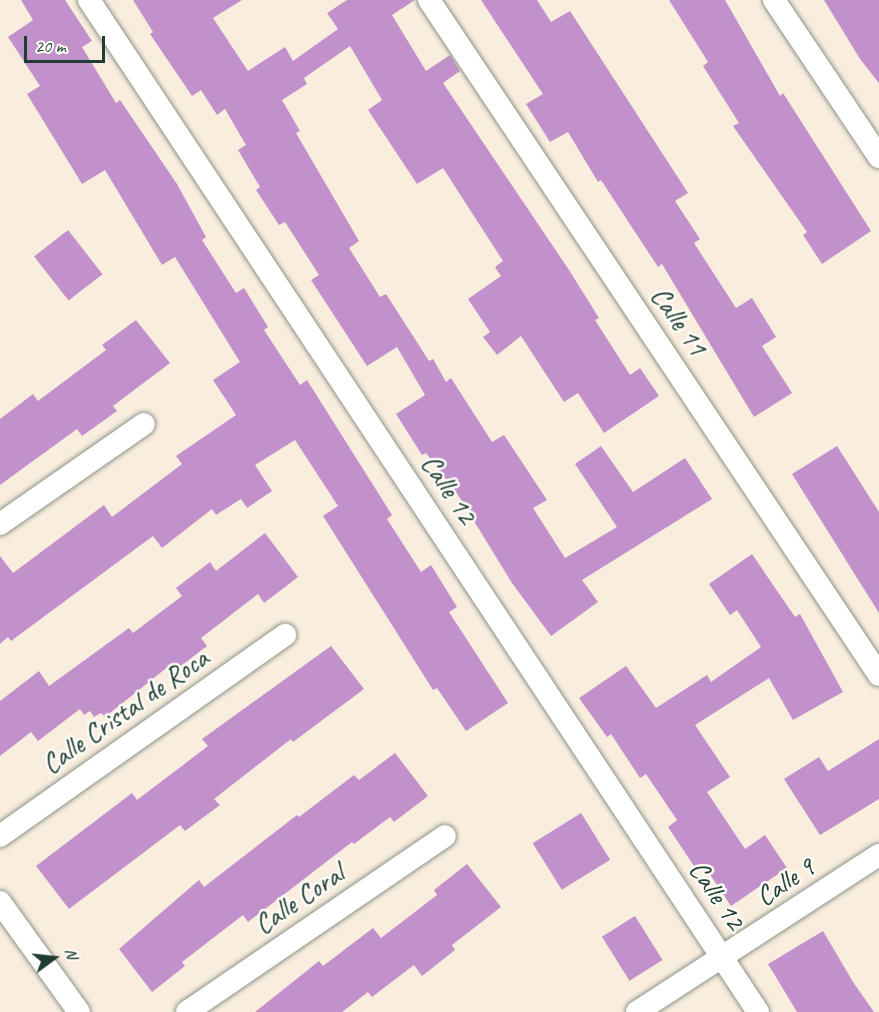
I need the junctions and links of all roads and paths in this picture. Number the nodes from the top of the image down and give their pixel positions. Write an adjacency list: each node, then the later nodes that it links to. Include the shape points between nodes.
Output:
1 (89, 0): 13 (street, Calle 12)
2 (429, 0): 8 (street, Calle 11)
3 (774, 0): 4 (street)
4 (879, 157)
5 (144, 424): 6 (street)
6 (0, 524)
7 (285, 635): 9 (street, Calle Cristal de Roca)
8 (879, 675)
9 (0, 836)
10 (445, 836): 15 (street, Calle Coral)
11 (879, 855): 13 (street, Calle 9)
12 (0, 902): 14 (street)
13 (723, 959): 16 (street, Calle 9); 17 (street, Calle 12)
14 (79, 1012)
15 (187, 1012)
16 (637, 1012)
17 (758, 1012)

